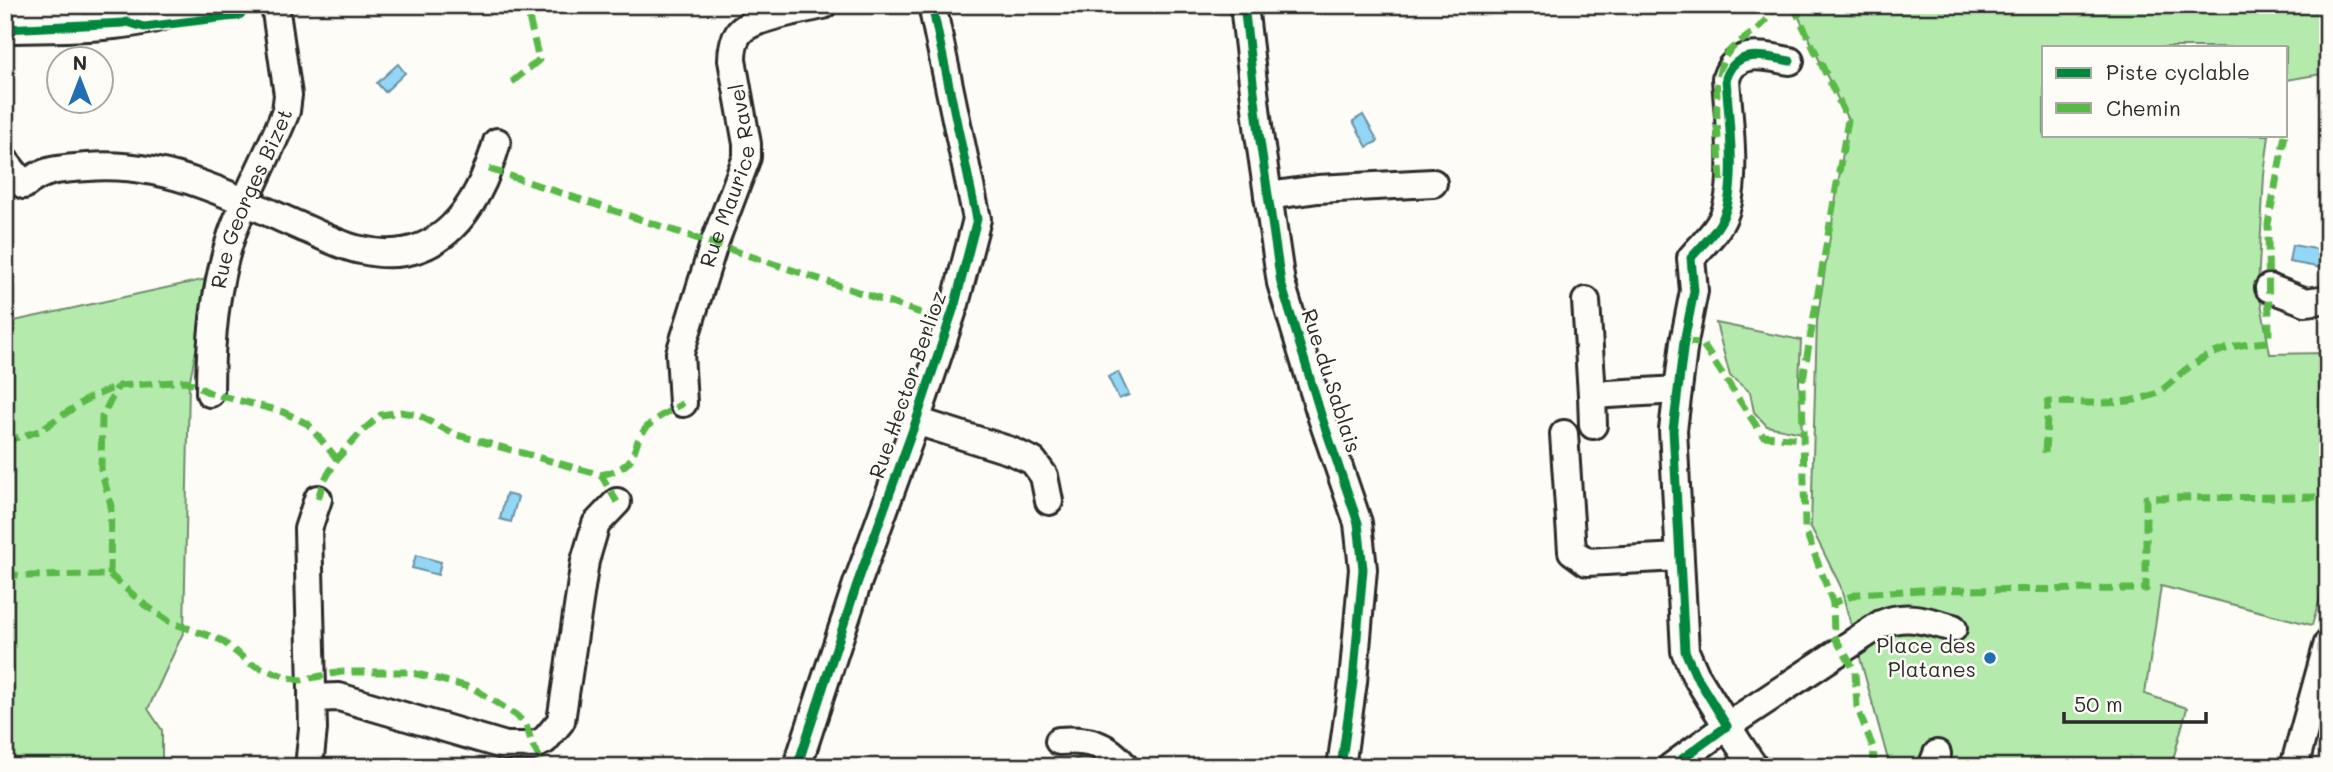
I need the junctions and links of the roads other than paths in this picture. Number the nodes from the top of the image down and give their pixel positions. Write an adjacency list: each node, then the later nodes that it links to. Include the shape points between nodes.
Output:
1 (75, 5): 7 (street)
2 (187, 5): 8 (street, via 145,21)
3 (275, 5): 14 (street, Rue Georges Bizet, via 288,95 286,111)
4 (823, 5): 21 (street, Rue Maurice Ravel, via 745,27 733,47 747,157 680,353)
5 (932, 5): 22 (street, Rue Hector Berlioz, via 977,219 955,304)
6 (1244, 5): 13 (street, Rue du Sablais)
7 (5, 8)
8 (5, 29)
9 (1790, 61): 18 (street, via 1753,54 1729,69 1730,193 1724,216 1691,258 1694,291)
10 (497, 142): 14 (street, via 489,169 464,213 440,239 408,251 358,250)
11 (5, 161): 14 (street, via 24,186 38,174 56,169 101,166 148,170 203,185)
12 (1433, 183): 13 (street)
13 (1268, 196): 38 (street, Rue du Sablais, via 1281,283 1358,523 1363,569)
14 (245, 203): 19 (street, Rue Georges Bizet, via 218,291 210,348)
15 (2269, 288): 16 (street, via 2306,302)
16 (2328, 299)
17 (1586, 301): 20 (street)
18 (1678, 390): 20 (street); 28 (street, via 1672,430)
19 (210, 393)
20 (1592, 395): 23 (street)
21 (683, 403)
22 (916, 421): 26 (street, via 1033,461 1044,476); 36 (street, Rue Hector Berlioz)
23 (1593, 425)
24 (1564, 434): 28 (street, via 1572,551 1587,562)
25 (318, 499): 31 (street, via 308,529)
26 (1049, 501)
27 (617, 502): 31 (street, via 596,524 580,583 561,721 545,740 533,746 506,746 339,697)
28 (1679, 557): 32 (street, via 1685,651)
29 (1953, 628): 32 (street, via 1912,616 1888,621)
30 (2328, 643): 33 (street)
31 (312, 698): 35 (street)
32 (1727, 726): 39 (street); 40 (street)
33 (2316, 729): 41 (street)
34 (1059, 741): 37 (street, via 1081,739 1103,746)
35 (309, 767)
36 (797, 767)
37 (1125, 767)
38 (1341, 767)
39 (1671, 767)
40 (1754, 767)
41 (2294, 767)

